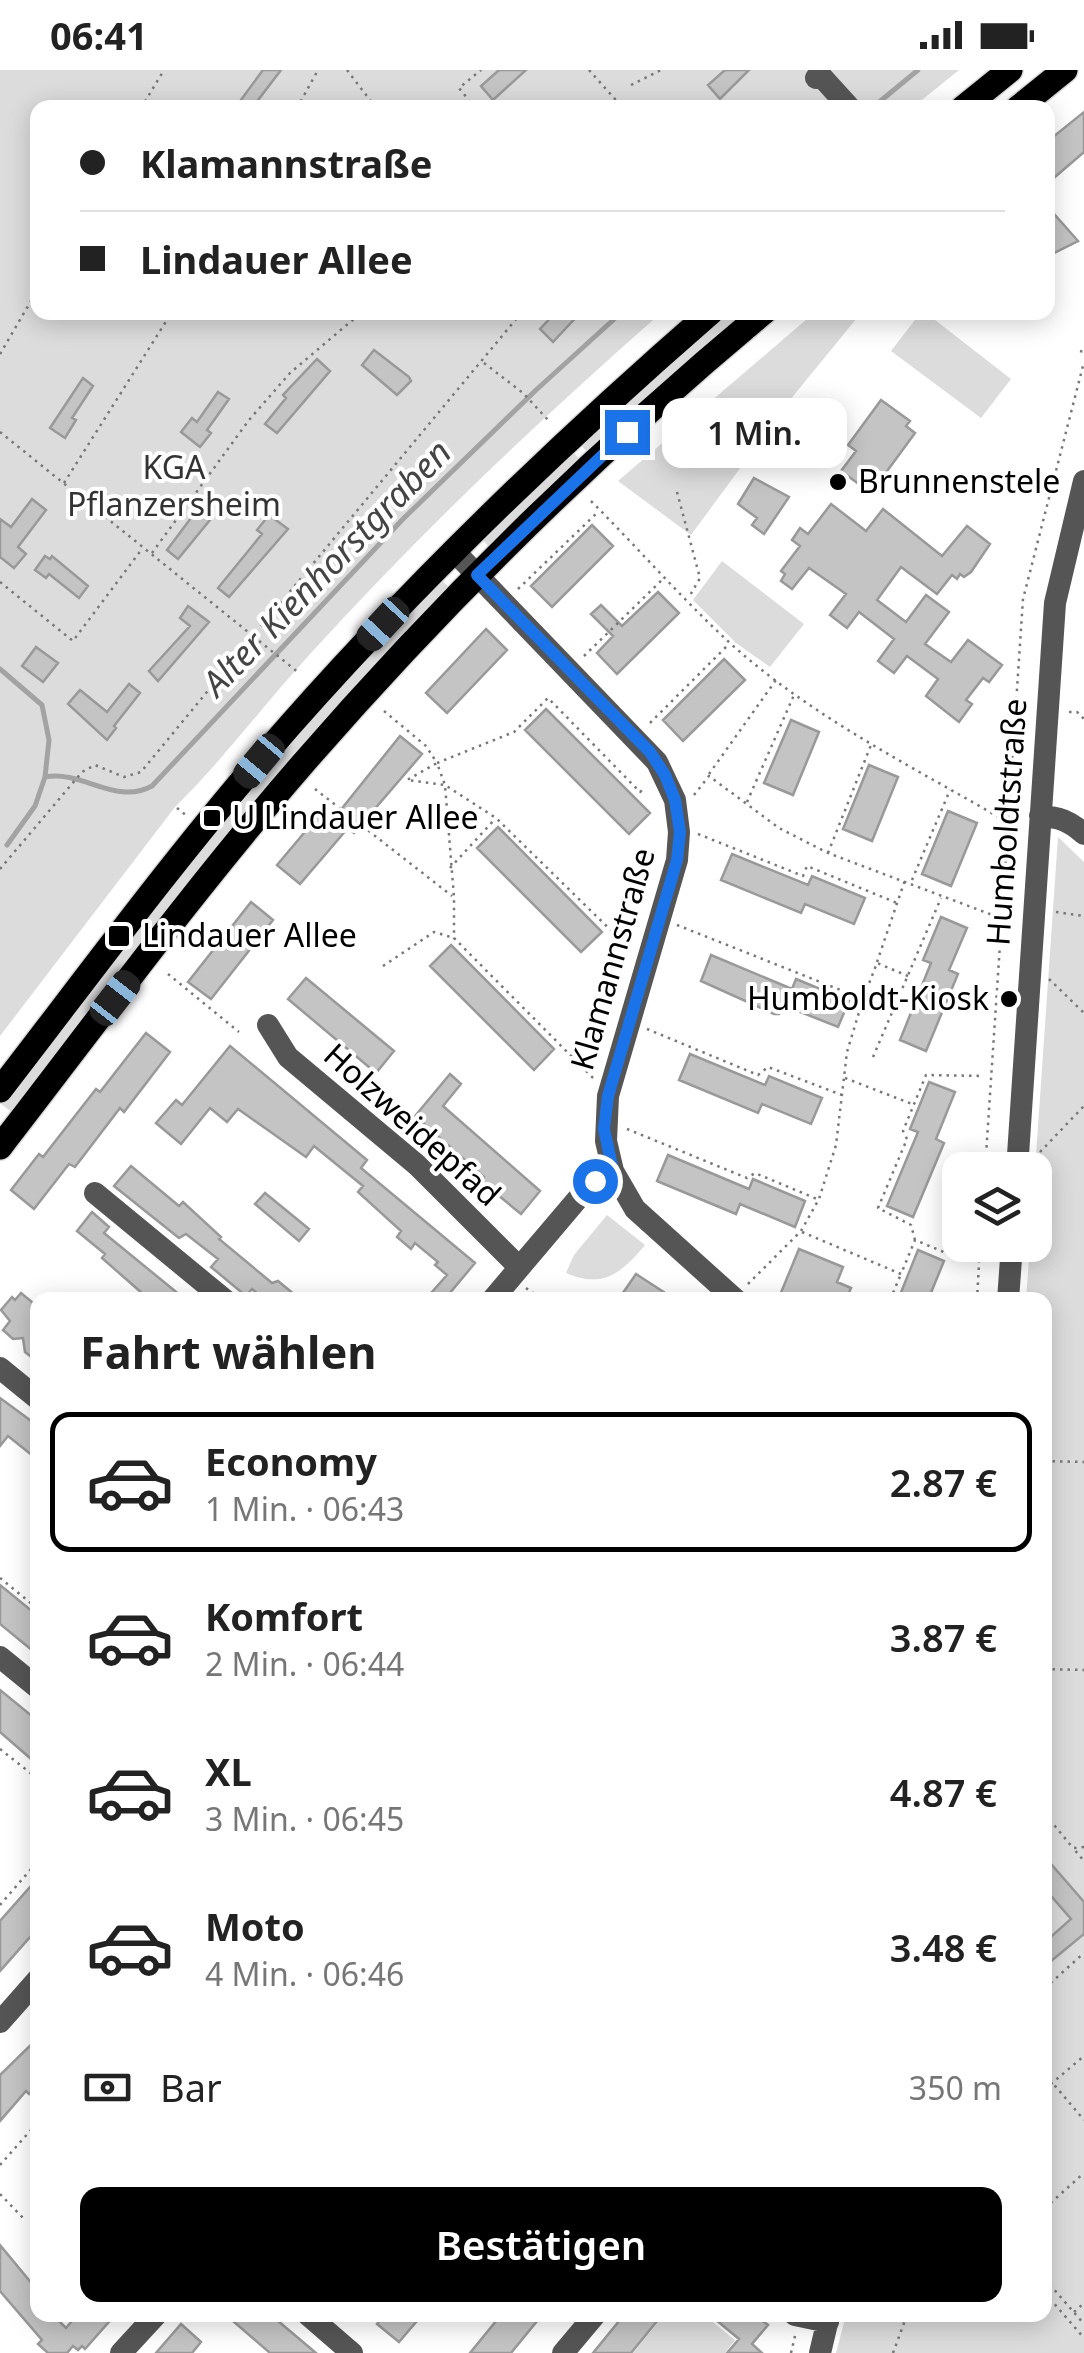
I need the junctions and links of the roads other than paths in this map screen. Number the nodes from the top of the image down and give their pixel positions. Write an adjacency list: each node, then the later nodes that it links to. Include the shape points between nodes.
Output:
1 (1010, 70): 5 (main road)
2 (1065, 70): 6 (main road)
3 (816, 78): 4 (street)
4 (843, 100)
5 (973, 100)
6 (1028, 100)
7 (702, 320): 10 (main road)
8 (755, 320): 11 (main road)
9 (1084, 482): 12 (street, Humboldtstraße, via 1057,589)
10 (454, 550): 11 (street, Klamannstraße); 15 (main road, via 259,761)
11 (477, 575): 16 (main road, via 234,845); 18 (street, Klamannstraße, via 650,752 675,800 677,860 605,1114)
12 (1040, 816): 13 (street, via 1056,816); 17 (street, Humboldtstraße)
13 (1084, 834)
14 (268, 1024): 21 (street, Holzweidepfad, via 288,1057 407,1156)
15 (0, 1090)
16 (0, 1147)
17 (1025, 1152)
18 (613, 1171): 21 (street, via 581,1194); 24 (street, Klamannstraße, via 642,1216)
19 (95, 1193): 22 (street)
20 (1011, 1262): 25 (street)
21 (520, 1275): 23 (street)
22 (215, 1292)
23 (501, 1292)
24 (737, 1292)
25 (1009, 1292)
26 (0, 1368): 27 (street)
27 (30, 1392)
28 (0, 1657): 29 (street)
29 (30, 1681)
30 (30, 1988): 31 (street)
31 (0, 2022)
32 (150, 2322): 37 (street)
33 (316, 2322): 36 (street)
34 (589, 2322): 38 (street)
35 (827, 2322): 39 (street)
36 (348, 2352)
37 (122, 2353)
38 (563, 2353)
39 (820, 2353)

